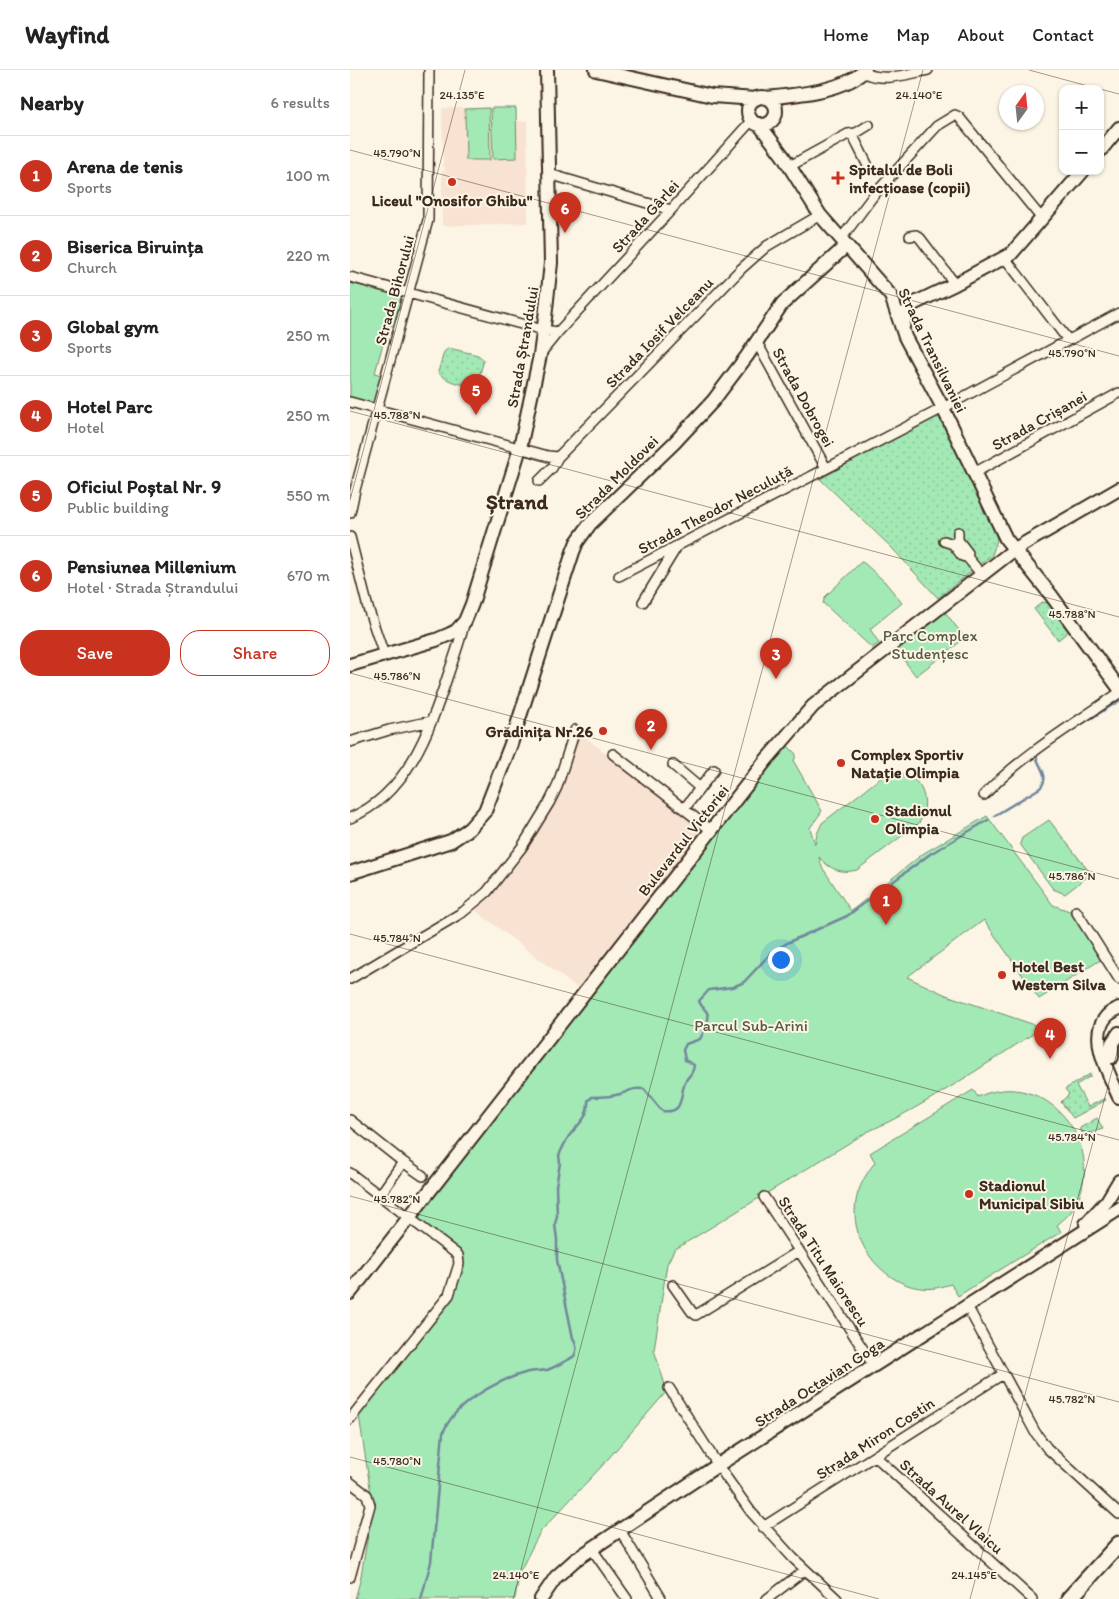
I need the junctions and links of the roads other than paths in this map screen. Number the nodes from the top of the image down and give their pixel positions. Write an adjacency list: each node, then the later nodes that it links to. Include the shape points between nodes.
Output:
1 (429, 70): 28 (street, Strada Bihorului, via 428,220)
2 (547, 70): 17 (main road, Strada Ștrandului)
3 (596, 70): 7 (main road)
4 (928, 70): 5 (street, via 881,78)
5 (864, 71): 6 (main road, via 844,83)
6 (808, 93): 8 (main road); 9 (main road, via 786,103)
7 (712, 96): 8 (main road); 10 (main road)
8 (761, 98): 9 (main road, via 773,102); 10 (main road, via 750,105)
9 (775, 117): 10 (main road, via 767,124); 15 (main road, Strada Transilvaniei, via 775,131)
10 (753, 119): 15 (main road, Strada Transilvaniei); 19 (street, Strada Gârlei)
11 (869, 125): 13 (street)
12 (1119, 128): 14 (main road)
13 (852, 134): 15 (street); 16 (street)
14 (1104, 146)
15 (786, 161): 20 (main road, Strada Transilvaniei)
16 (866, 164)
17 (549, 174): 19 (street); 31 (main road, Strada Ștrandului, via 551,263)
18 (1080, 175): 21 (main road)
19 (672, 210): 33 (street, Strada Gârlei)
20 (820, 215): 23 (main road, Strada Transilvaniei); 42 (street, Strada Iosif Velceanu, via 767,246 752,259)
21 (1042, 219): 23 (street, via 955,115 937,126 879,189); 24 (main road)
22 (910, 236): 26 (street, via 920,238)
23 (843, 243): 27 (main road, Strada Transilvaniei); 35 (main road, Strada Moldovei, via 786,299)
24 (1005, 258): 26 (main road); 34 (street)
25 (350, 277): 28 (street)
26 (955, 284): 29 (main road)
27 (888, 291): 29 (main road); 32 (main road, Strada Transilvaniei)
28 (409, 293): 31 (street); 40 (street, Strada Bihorului)
29 (913, 304): 32 (main road, via 906,312)
30 (1119, 313): 34 (street, Strada Theodor Neculuță)
31 (543, 330): 33 (street); 36 (main road, Strada Ștrandului)
32 (903, 330): 39 (main road, Strada Transilvaniei)
33 (558, 332): 36 (street, Strada Gârlei)
34 (1068, 340): 39 (street, Strada Theodor Neculuță)
35 (756, 341): 43 (street, Strada Dobrogei); 71 (main road, Strada Moldovei, via 706,408 590,524 577,542 512,744 485,811 469,829 451,841)
36 (540, 355): 41 (main road, Strada Ștrandului)
37 (1119, 393): 44 (street, Strada Crișanei)
38 (350, 402): 40 (street)
39 (943, 408): 43 (street, Strada Theodor Neculuță); 44 (main road, Strada Transilvaniei)
40 (377, 410): 41 (street); 47 (street, Strada Bihorului)
41 (520, 448): 42 (street); 55 (main road, Strada Ștrandului, via 472,604)
42 (558, 457): 45 (street, Strada Iosif Velceanu)
43 (826, 468): 50 (street, Strada Theodor Neculuță)
44 (974, 473): 51 (main road, Strada Transilvaniei, via 1006,539)
45 (539, 481)
46 (1119, 489): 51 (main road, Bulevardul Victoriei)
47 (350, 513)
48 (350, 537): 56 (street)
49 (953, 539): 52 (street, via 962,556 967,557)
50 (676, 548): 53 (street, Strada Theodor Neculuță); 54 (street)
51 (1015, 549): 52 (main road, Bulevardul Victoriei); 58 (main road, Strada Transilvaniei)
52 (982, 575): 70 (main road, Bulevardul Victoriei, via 813,706)
53 (619, 576)
54 (643, 602)
55 (460, 626): 56 (main road, via 436,640); 60 (street, Strada Ștrandului)
56 (384, 655): 57 (main road)
57 (350, 665)
58 (1119, 688)
59 (1119, 693): 67 (street, via 1022,759)
60 (432, 720): 62 (street); 69 (street, Strada Ștrandului, via 412,762 394,786)
61 (575, 730): 73 (street, via 549,803 522,847 486,892 463,912)
62 (350, 742)
63 (613, 754): 68 (street)
64 (673, 765): 66 (street)
65 (714, 770): 66 (street)
66 (700, 788): 68 (street)
67 (984, 795)
68 (684, 809): 70 (street)
69 (350, 818)
70 (711, 830): 88 (main road, Bulevardul Victoriei)
71 (350, 873)
72 (1076, 911): 74 (street)
73 (350, 979)
74 (1119, 979)
75 (1114, 1011): 77 (main road, via 1094,1030)
76 (1119, 1033): 77 (main road, via 1112,1043)
77 (1108, 1060): 78 (main road); 79 (main road)
78 (1119, 1076)
79 (1119, 1097)
80 (350, 1120): 81 (street)
81 (403, 1162): 83 (street); 85 (street)
82 (350, 1173): 85 (street)
83 (423, 1176)
84 (1119, 1180): 89 (main road, Strada Octavian Goga, via 1097,1213)
85 (380, 1195): 88 (street)
86 (764, 1197): 90 (street, Strada Titu Maiorescu)
87 (1119, 1209): 89 (main road, Strada Octavian Goga)
88 (409, 1217): 92 (main road, Bulevardul Victoriei); 97 (street, via 458,1255 459,1264 449,1295)
89 (1064, 1245): 93 (main road, Strada Octavian Goga)
90 (799, 1251): 91 (street, via 696,1315); 94 (street, Strada Titu Maiorescu)
91 (673, 1285)
92 (350, 1293)
93 (967, 1306): 94 (main road, Strada Octavian Goga); 95 (street)
94 (874, 1366): 99 (main road, Strada Octavian Goga)
95 (1003, 1374): 98 (street, Strada Miron Costin); 101 (street, via 1047,1448)
96 (669, 1388): 99 (street)
97 (350, 1419)
98 (875, 1456): 102 (street, Strada Miron Costin); 113 (street, Strada Aurel Vlaicu)
99 (718, 1465): 102 (street); 103 (main road, Strada Octavian Goga)
100 (350, 1482): 107 (street, via 367,1495 370,1505)
101 (1119, 1514)
102 (763, 1526): 106 (street)
103 (620, 1530): 105 (main road, Strada Octavian Goga); 108 (street)
104 (1119, 1544): 114 (main road)
105 (592, 1549): 109 (main road, Strada Octavian Goga, via 560,1573); 110 (street)
106 (805, 1570): 111 (street); 112 (street)
107 (350, 1577)
108 (661, 1598)
109 (541, 1599)
110 (627, 1599)
111 (766, 1599)
112 (837, 1599)
113 (1032, 1599)
114 (1069, 1599)

